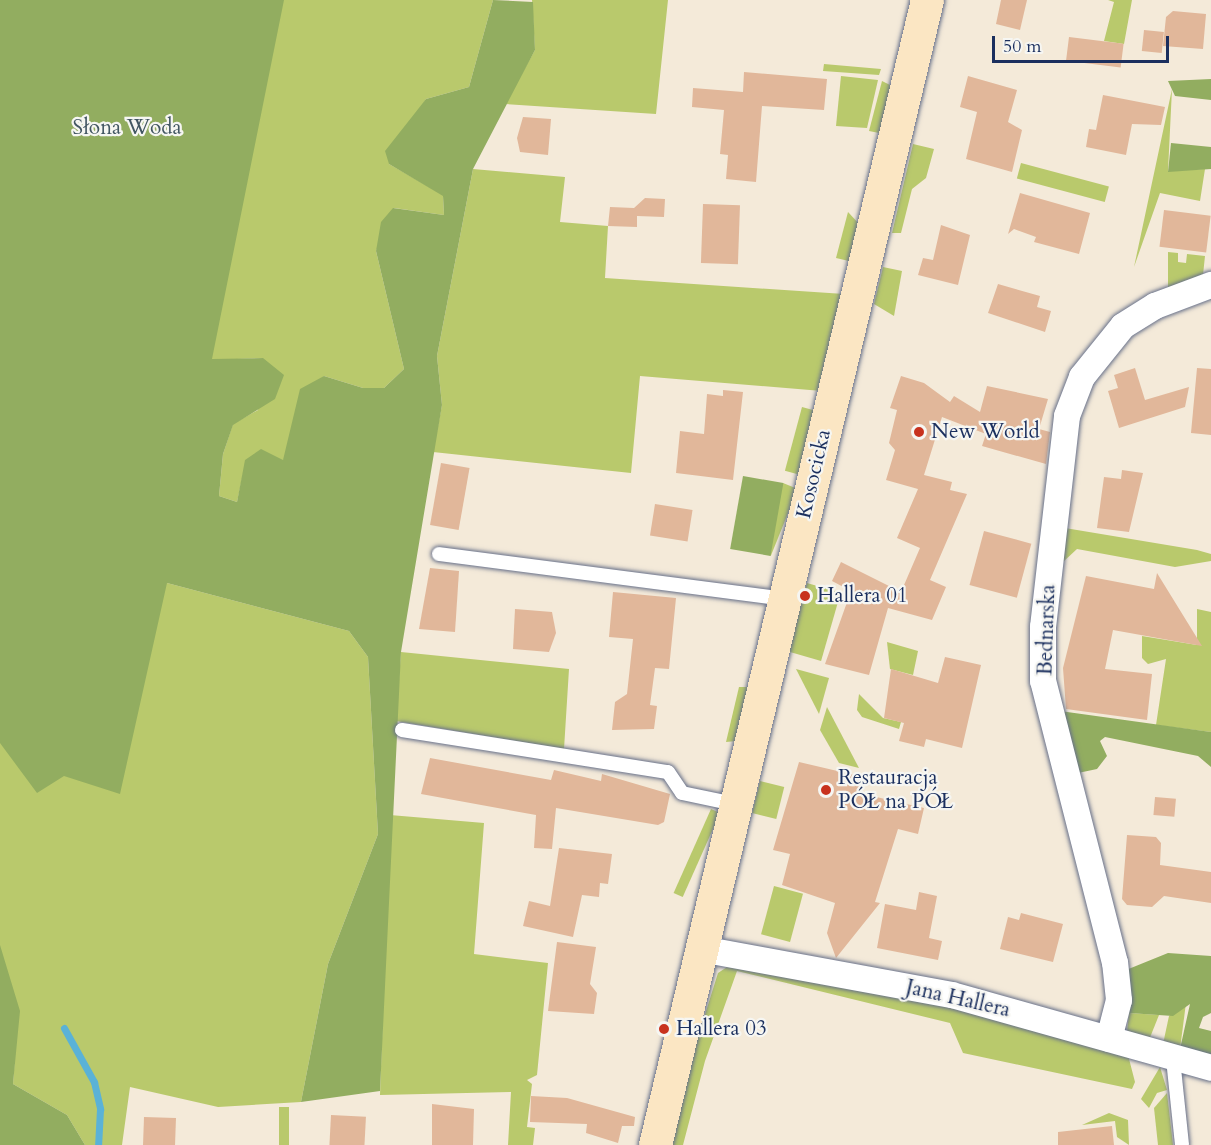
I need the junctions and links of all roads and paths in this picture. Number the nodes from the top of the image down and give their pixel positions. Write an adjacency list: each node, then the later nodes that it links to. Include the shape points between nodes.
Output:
1 (927, 0): 4 (street, Kosocicka)
2 (1211, 285): 8 (street, Bednarska, via 1155,306 1123,326 1082,376 1067,416 1043,625 1043,681 1115,963 1119,1000)
3 (439, 554): 4 (lane)
4 (784, 599): 6 (street, Kosocicka)
5 (402, 730): 6 (lane, via 668,772 682,793)
6 (734, 804): 7 (street, Kosocicka)
7 (701, 949): 8 (street, Jana Hallera, via 952,995); 11 (street, Kosocicka)
8 (1109, 1039): 9 (street, Jana Hallera)
9 (1173, 1059): 10 (street, Jana Hallera); 12 (lane)
10 (1211, 1068)
11 (655, 1145)
12 (1182, 1145)

